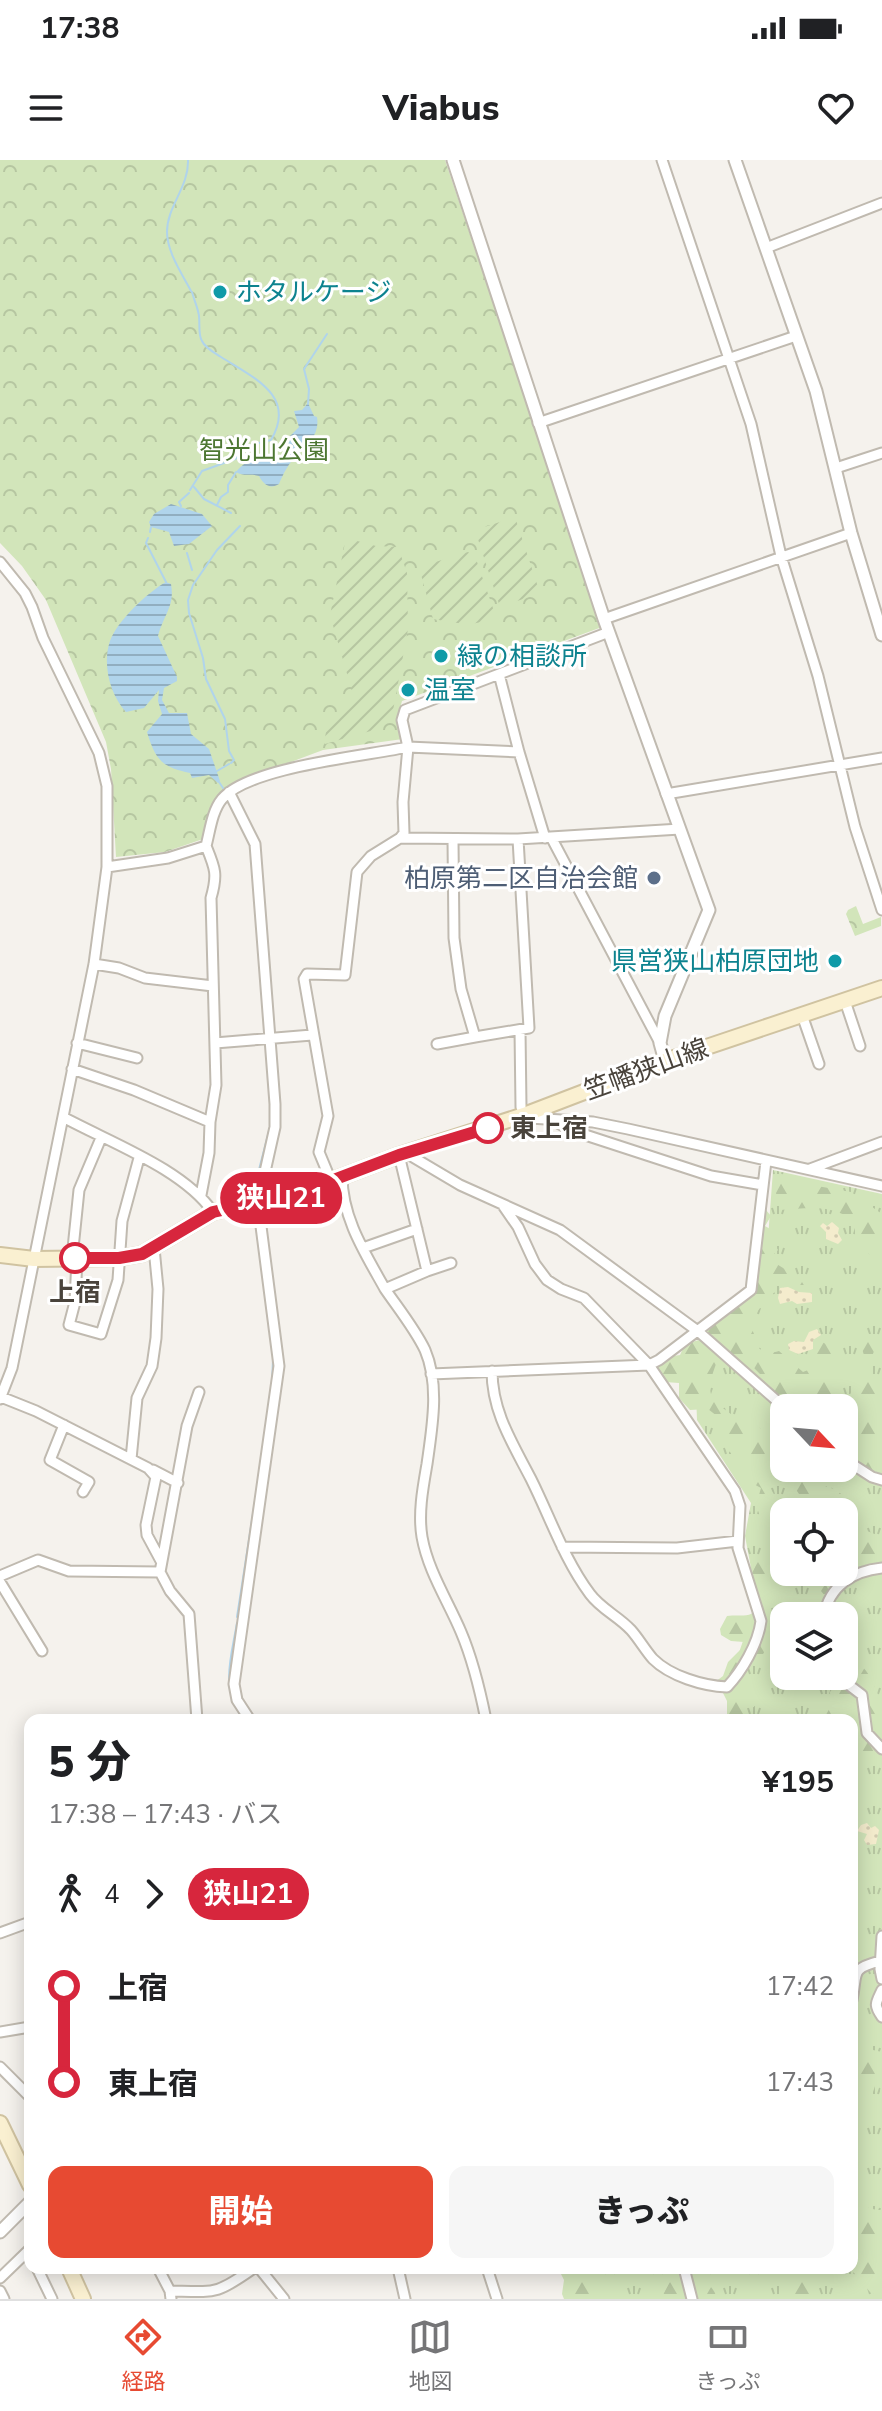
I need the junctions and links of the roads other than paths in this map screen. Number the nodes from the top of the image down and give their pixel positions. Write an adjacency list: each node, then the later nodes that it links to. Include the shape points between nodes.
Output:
1 (453, 160): 8 (street)
2 (735, 160): 5 (street)
3 (665, 161): 7 (street)
4 (882, 203): 5 (street)
5 (766, 248): 6 (street)
6 (796, 336): 7 (street); 10 (street)
7 (729, 357): 8 (street); 12 (street, via 751,424)
8 (538, 423): 14 (street)
9 (882, 453): 10 (street)
10 (836, 468): 11 (street)
11 (851, 533): 12 (street); 16 (street)
12 (781, 556): 14 (street); 21 (street, via 818,676)
13 (0, 562): 30 (street, via 25,593 99,753 107,786)
14 (604, 619): 15 (street)
15 (609, 632): 17 (street); 23 (street)
16 (882, 635)
17 (499, 674): 18 (street, via 405,710); 19 (street)
18 (408, 747): 19 (street); 22 (street, via 270,774); 25 (street)
19 (519, 752): 26 (street)
20 (882, 758): 21 (street)
21 (838, 765): 23 (street); 31 (street)
22 (227, 793): 29 (street, via 217,807); 40 (street, via 255,844)
23 (666, 794): 24 (street)
24 (680, 829): 26 (street); 43 (street, via 709,910 665,1016)
25 (400, 838): 28 (street); 38 (street, via 357,872 345,975 307,974 304,979)
26 (548, 838): 27 (street); 43 (street)
27 (518, 839): 28 (street); 37 (street, via 529,1028)
28 (453, 840): 39 (street, via 454,938)
29 (206, 846): 30 (street); 33 (street, via 216,870 211,898)
30 (107, 867): 32 (street)
31 (882, 910)
32 (94, 964): 33 (street, via 145,978); 41 (street)
33 (213, 986): 42 (street)
34 (882, 988): 35 (main road, 笠幡狭山線)
35 (845, 1001): 36 (main road, 笠幡狭山線); 45 (street)
36 (802, 1015): 47 (main road, 笠幡狭山線); 48 (street)
37 (520, 1030): 39 (street); 50 (street)
38 (312, 1035): 40 (street); 60 (street, via 328,1116 319,1152)
39 (475, 1037): 44 (street)
40 (271, 1038): 42 (street); 64 (street, via 275,1127)
41 (77, 1043): 46 (street); 49 (street)
42 (215, 1043): 53 (street)
43 (660, 1043): 47 (street)
44 (437, 1044)
45 (860, 1046)
46 (137, 1058)
47 (665, 1061): 50 (main road, 笠幡狭山線)
48 (819, 1064)
49 (72, 1069): 51 (street); 53 (street)
50 (524, 1115): 52 (street); 56 (main road, 笠幡狭山線)
51 (63, 1117): 54 (street); 73 (street)
52 (553, 1120): 58 (street, via 593,1122); 61 (street, via 711,1176)
53 (210, 1122): 63 (street)
54 (101, 1138): 57 (street); 71 (street, via 79,1190)
55 (882, 1142): 59 (street)
56 (403, 1154): 60 (main road, 笠幡狭山線); 65 (street); 67 (street)
57 (139, 1158): 63 (street); 72 (street, via 122,1221)
58 (766, 1161): 59 (street); 61 (street)
59 (809, 1169): 62 (street)
60 (336, 1179): 64 (main road, 笠幡狭山線); 69 (street)
61 (763, 1185): 77 (street, via 751,1290)
62 (882, 1186)
63 (201, 1195): 66 (street)
64 (258, 1203): 66 (main road, 笠幡狭山線); 102 (street, via 279,1366 234,1684)
65 (502, 1204): 77 (street, via 560,1230); 78 (street, via 547,1280 584,1298)
66 (213, 1212): 68 (main road, 笠幡狭山線)
67 (417, 1229): 69 (street); 75 (street)
68 (154, 1248): 72 (main road, 笠幡狭山線); 85 (street, via 157,1325 152,1366 137,1398)
69 (363, 1248): 76 (street)
70 (0, 1255): 73 (main road, 笠幡狭山線)
71 (75, 1258): 72 (main road, 笠幡狭山線); 72 (street, via 69,1325 101,1334 118,1280); 73 (main road, 笠幡狭山線)
72 (119, 1258)
73 (34, 1259): 83 (street, via 12,1368)
74 (451, 1263): 75 (street)
75 (427, 1271): 76 (street)
76 (385, 1289): 80 (street, via 425,1350)
77 (699, 1332): 78 (street); 82 (street)
78 (649, 1365): 79 (street); 91 (street, via 735,1491 740,1506)
79 (492, 1371): 80 (street); 92 (street, via 501,1420)
80 (431, 1374): 103 (street, via 432,1428 421,1535 463,1635)
81 (199, 1392): 89 (street, via 187,1426)
82 (770, 1395)
83 (0, 1398): 84 (street)
84 (64, 1425): 85 (street); 90 (street, via 50,1460 89,1482)
85 (131, 1459): 86 (street)
86 (148, 1468): 89 (street); 93 (street, via 156,1477 147,1535)
87 (858, 1468): 88 (street)
88 (882, 1480)
89 (178, 1483): 93 (street)
90 (83, 1492)
91 (738, 1541): 92 (street, via 677,1548); 92 (street, via 761,1621 743,1665 727,1687 680,1676 657,1662 589,1593)
92 (562, 1547)
93 (161, 1561): 95 (street)
94 (882, 1568): 98 (street, via 864,1570 843,1582)
95 (160, 1572): 96 (street, via 69,1571 38,1560); 101 (street, via 189,1614)
96 (0, 1576)
97 (0, 1582): 99 (street)
98 (829, 1602)
99 (42, 1651)
100 (855, 1690): 104 (street, via 862,1695 867,1733)
101 (197, 1714)
102 (246, 1714)
103 (485, 1714)
104 (882, 1749)
105 (24, 1924): 106 (street)
106 (0, 1933)
107 (882, 1936): 108 (street)
108 (880, 1961): 109 (street); 110 (street)
109 (858, 1970)
110 (882, 1979)
111 (882, 1990): 112 (street, via 875,2001)
112 (882, 2017)
113 (24, 2028): 114 (street)
114 (0, 2032)
115 (0, 2067): 116 (street)
116 (24, 2088)
117 (0, 2123): 118 (main road)
118 (24, 2173)
119 (24, 2208): 120 (street)
120 (0, 2232)
121 (24, 2256): 130 (street)
122 (40, 2274): 134 (street)
123 (72, 2274): 135 (main road)
124 (161, 2274): 132 (street)
125 (247, 2274): 132 (street, via 223,2290)
126 (261, 2274): 136 (street)
127 (399, 2274): 137 (street)
128 (489, 2274): 138 (street)
129 (686, 2274): 139 (street)
130 (0, 2278)
131 (0, 2291): 133 (street)
132 (170, 2295)
133 (4, 2299)
134 (52, 2299)
135 (83, 2299)
136 (284, 2299)
137 (405, 2299)
138 (497, 2299)
139 (692, 2299)

